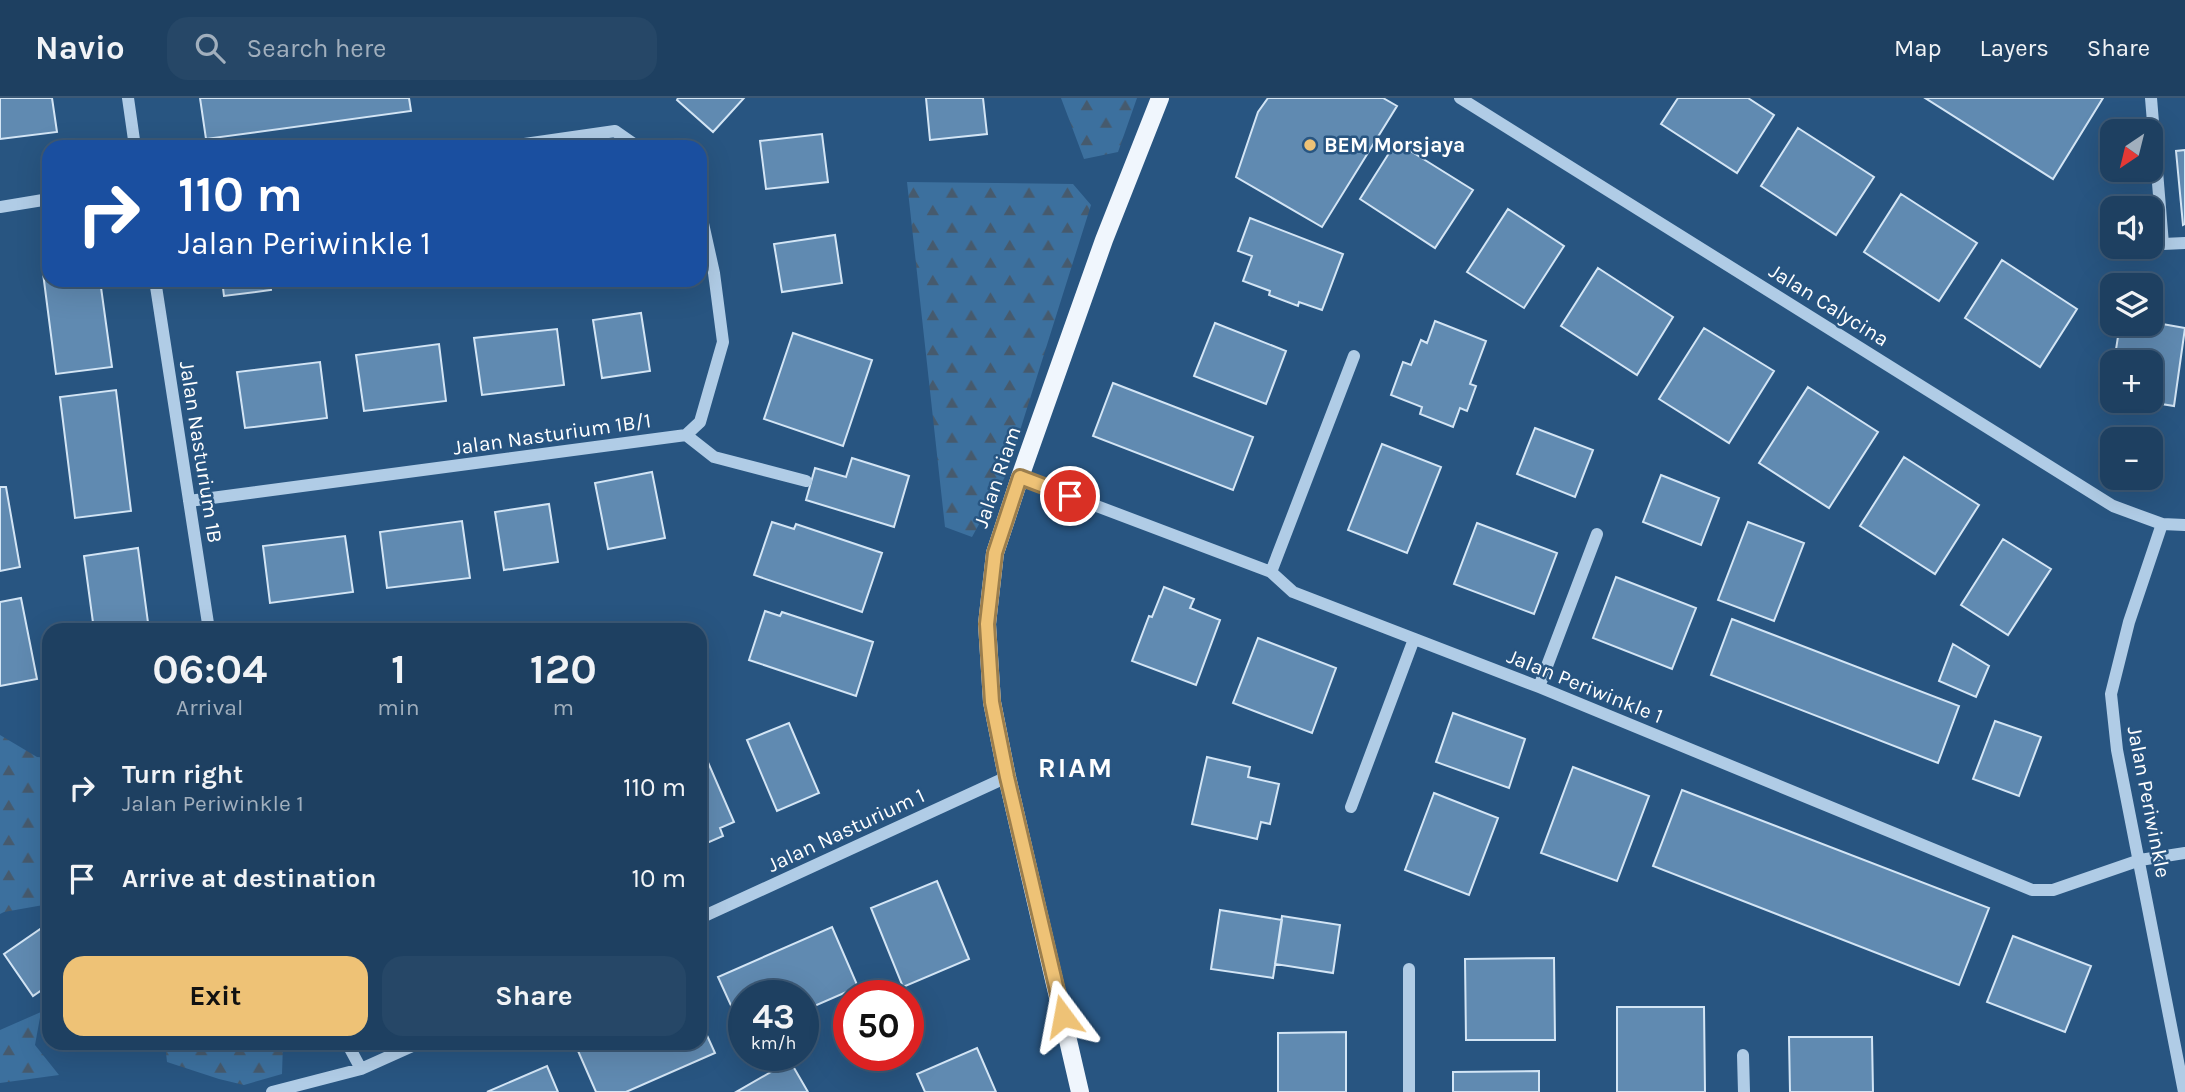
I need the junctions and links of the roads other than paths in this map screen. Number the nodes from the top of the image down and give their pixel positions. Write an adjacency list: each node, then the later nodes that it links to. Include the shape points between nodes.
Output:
1 (128, 98): 5 (street)
2 (1160, 98): 15 (main road, Jalan Riam)
3 (1460, 98): 18 (street, Jalan Calycina, via 2113,506)
4 (2151, 98): 10 (street, via 2163,244)
5 (134, 140)
6 (552, 140): 7 (street, via 615,131)
7 (628, 140)
8 (42, 200): 9 (street)
9 (0, 206)
10 (2185, 243)
11 (707, 244): 14 (street, via 723,342 700,422)
12 (156, 287): 17 (street, Jalan Nasturium 1B)
13 (1354, 356): 21 (street)
14 (686, 435): 16 (street, via 714,457); 17 (street, Jalan Nasturium 1B/1)
15 (1020, 477): 21 (street, Jalan Periwinkle 1); 25 (main road, Jalan Riam, via 995,553 987,624 992,702)
16 (806, 481)
17 (189, 501): 22 (street, Jalan Nasturium 1B)
18 (2162, 524): 19 (street, Jalan Calycina); 28 (street, Jalan Periwinkle, via 2111,694 2117,750)
19 (2185, 525)
20 (1597, 534): 24 (street)
21 (1271, 572): 23 (street, Jalan Periwinkle 1, via 1293,592)
22 (208, 623)
23 (1414, 639): 24 (street, Jalan Periwinkle 1); 26 (street)
24 (1539, 687): 28 (street, Jalan Periwinkle 1, via 2032,890 2053,890)
25 (1007, 777): 29 (street, Jalan Nasturium 1); 36 (main road, Jalan Riam)
26 (1351, 807)
27 (2185, 853): 28 (street, Jalan Periwinkle 1)
28 (2140, 860): 39 (street, Jalan Periwinkle)
29 (707, 915)
30 (1409, 969): 37 (street)
31 (350, 1050): 34 (street)
32 (403, 1050): 34 (street)
33 (1743, 1055): 38 (street)
34 (361, 1069): 35 (street)
35 (272, 1092)
36 (1080, 1092)
37 (1409, 1092)
38 (1744, 1092)
39 (2184, 1092)

